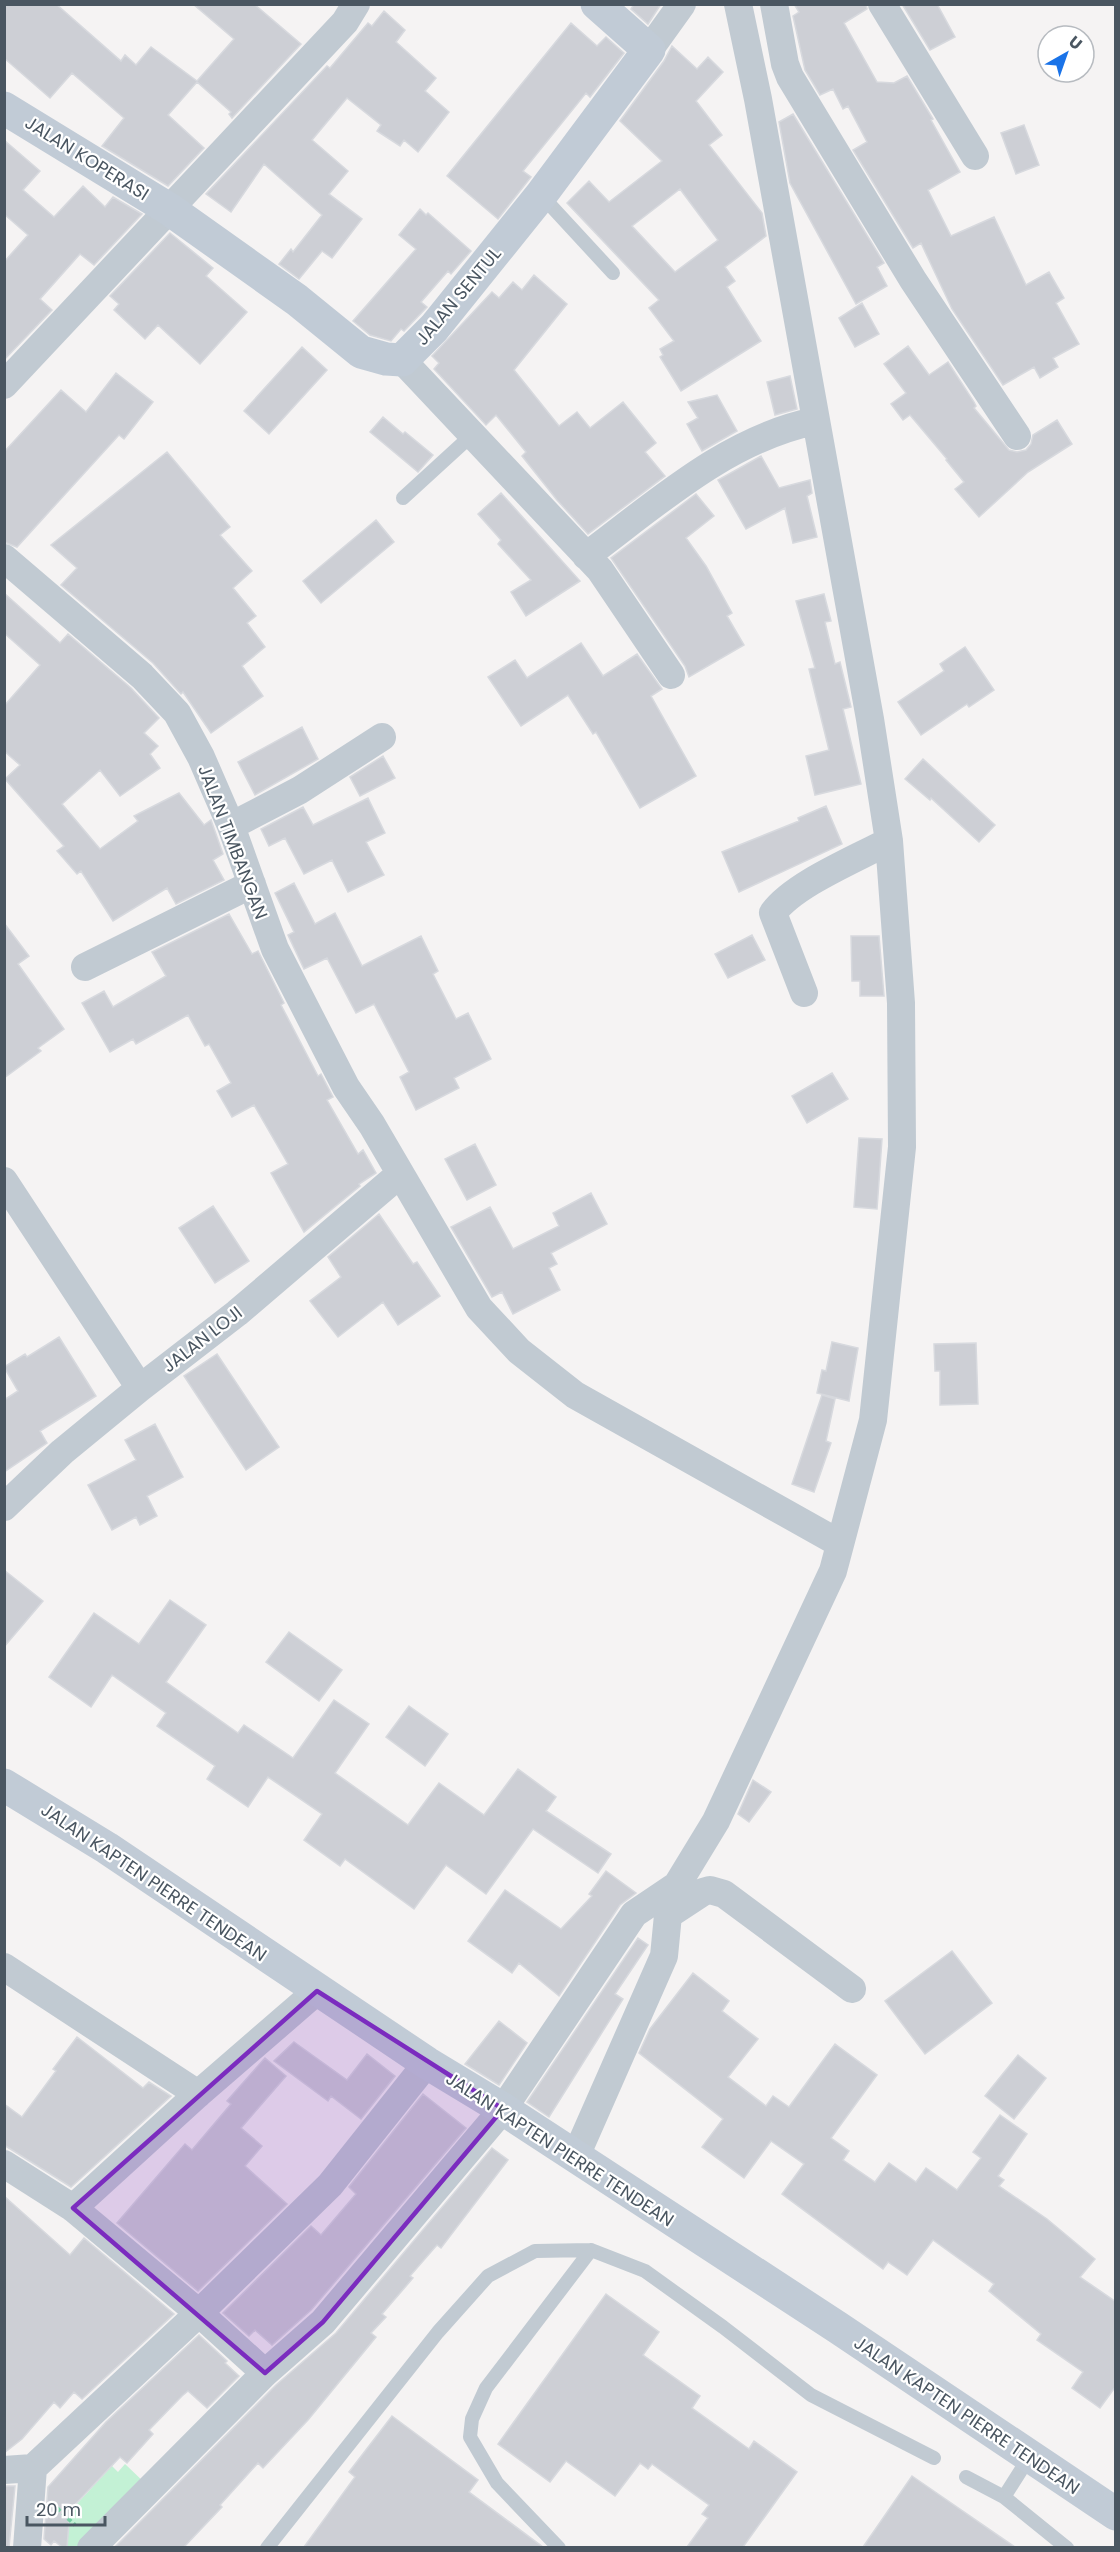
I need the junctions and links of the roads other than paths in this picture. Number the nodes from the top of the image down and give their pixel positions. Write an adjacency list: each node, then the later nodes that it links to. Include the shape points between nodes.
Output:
1 (356, 4): 11 (street, via 345,22)
2 (597, 4): 7 (main road)
3 (681, 4): 7 (street, JALAN SENTUL)
4 (738, 4): 15 (street)
5 (774, 4): 17 (street, via 785,64 796,86 912,280)
6 (882, 4): 9 (street)
7 (649, 50): 10 (main road, JALAN SENTUL)
8 (4, 108): 11 (main road, JALAN KOPERASI)
9 (975, 156)
10 (541, 195): 12 (lane); 13 (main road, JALAN SENTUL, via 434,328)
11 (169, 209): 13 (main road, JALAN SENTUL, via 297,300 362,352); 14 (street)
12 (613, 273)
13 (402, 360): 16 (street)
14 (4, 385)
15 (815, 421): 19 (street, via 763,437 693,476); 24 (street)
16 (473, 434): 18 (lane); 19 (street)
17 (1017, 436)
18 (403, 498)
19 (586, 556): 21 (street, via 600,570)
20 (4, 558): 23 (street, JALAN TIMBANGAN, via 142,676 177,713)
21 (671, 675)
22 (382, 737): 23 (street, via 300,790)
23 (231, 826): 25 (street, JALAN TIMBANGAN)
24 (889, 841): 27 (street, via 797,890 773,913); 32 (street, via 901,1003 902,1146 873,1419)
25 (252, 884): 26 (street); 28 (street, JALAN TIMBANGAN, via 275,949 346,1087)
26 (85, 967)
27 (804, 993)
28 (400, 1174): 30 (street, JALAN LOJI, via 237,1313); 32 (street, JALAN TIMBANGAN, via 479,1308 519,1351 575,1395)
29 (4, 1181): 30 (street)
30 (140, 1388): 31 (street, JALAN LOJI)
31 (5, 1504)
32 (839, 1543): 34 (street, via 833,1571 716,1821)
33 (4, 1785): 38 (main road, JALAN KAPTEN PIERRE TENDEAN, via 107,1848)
34 (677, 1885): 35 (street); 41 (street, via 634,1914)
35 (668, 1915): 37 (street, via 703,1892 724,1894); 42 (street, via 664,1956)
36 (4, 1967): 40 (street)
37 (852, 1989)
38 (317, 1991): 39 (main road, JALAN KAPTEN PIERRE TENDEAN); 40 (street)
39 (427, 2063): 41 (main road, JALAN KAPTEN PIERRE TENDEAN); 46 (street, via 330,2185)
40 (198, 2094): 44 (street)
41 (503, 2109): 42 (main road, JALAN KAPTEN PIERRE TENDEAN); 47 (street, via 323,2322)
42 (575, 2158): 48 (main road, JALAN KAPTEN PIERRE TENDEAN)
43 (4, 2164): 44 (street)
44 (73, 2208): 46 (street)
45 (591, 2250): 49 (lane, via 645,2271 812,2395); 57 (lane, via 536,2251 488,2276 438,2332); 58 (lane, via 486,2388 472,2419 471,2437 496,2483)
46 (199, 2313): 47 (street); 51 (street)
47 (265, 2373): 55 (street)
48 (1030, 2456): 53 (lane); 54 (main road, JALAN KAPTEN PIERRE TENDEAN)
49 (934, 2458)
50 (4, 2470): 51 (street)
51 (33, 2476): 56 (street)
52 (966, 2477): 53 (lane)
53 (1004, 2497): 59 (lane)
54 (1116, 2514)
55 (93, 2546)
56 (27, 2547)
57 (267, 2547)
58 (559, 2547)
59 (1067, 2547)

